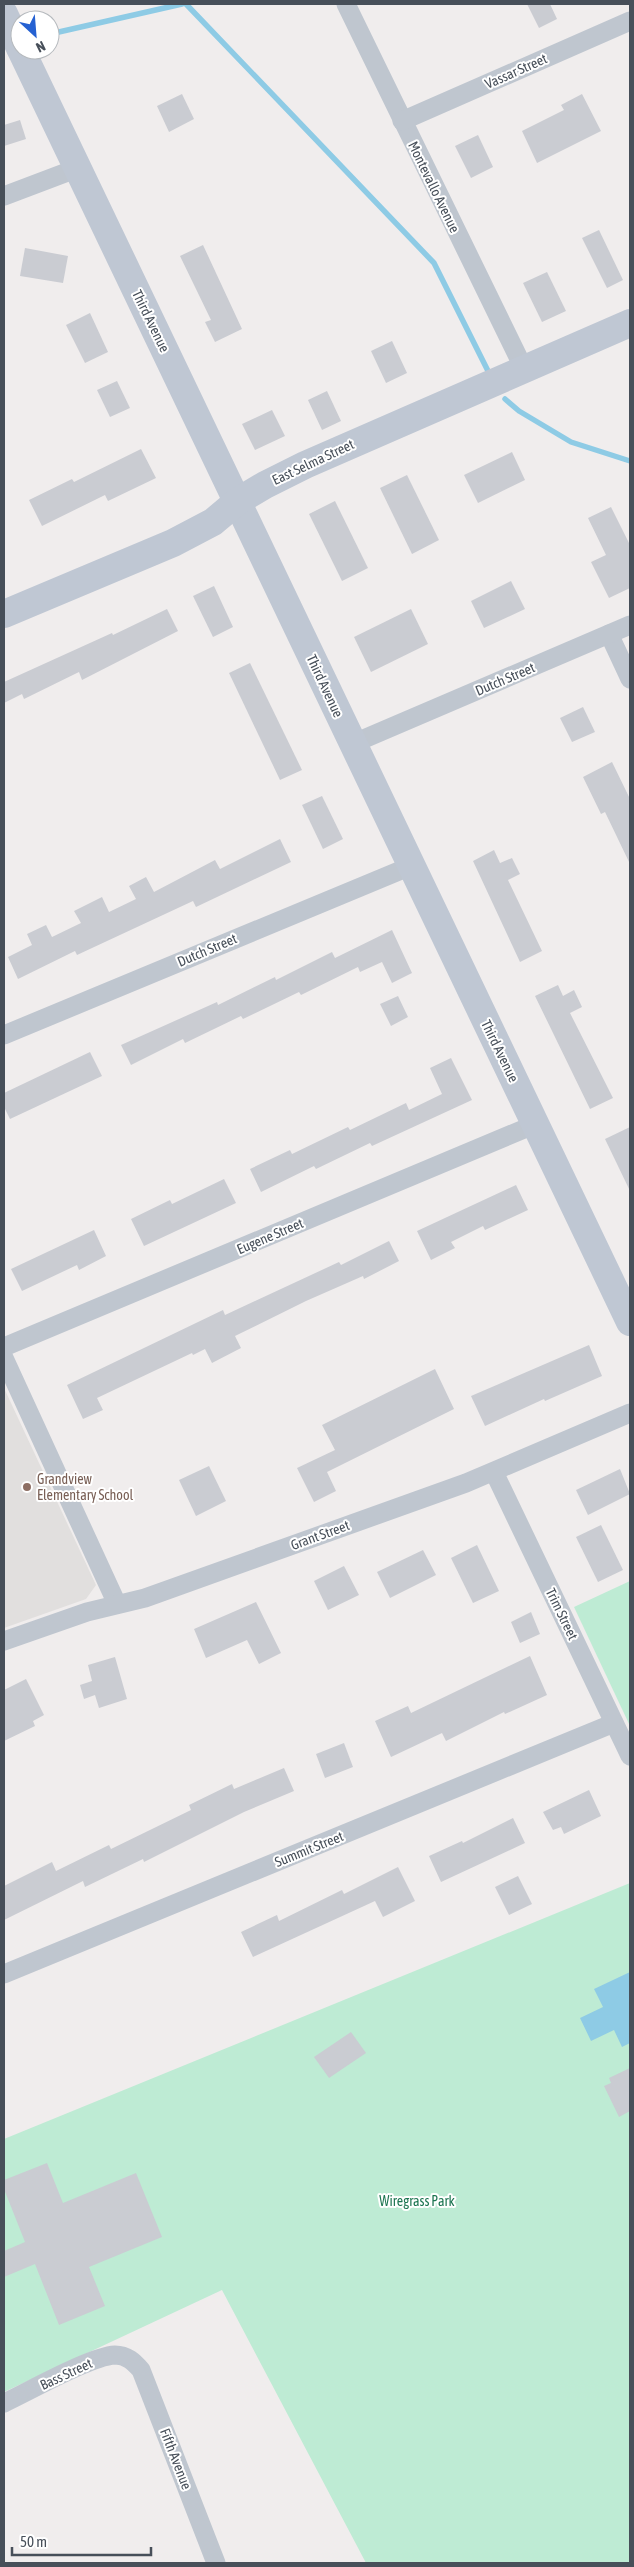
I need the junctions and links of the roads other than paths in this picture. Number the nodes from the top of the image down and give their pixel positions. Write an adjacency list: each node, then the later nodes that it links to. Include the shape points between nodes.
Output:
1 (346, 4): 6 (street, Montevallo Avenue)
2 (4, 14): 4 (street, Third Avenue)
3 (630, 21): 6 (street, Vassar Street)
4 (10, 27)
5 (25, 60): 7 (street, Third Avenue)
6 (402, 121): 10 (street, Montevallo Avenue)
7 (78, 168): 8 (street); 11 (street, Third Avenue)
8 (4, 196)
9 (630, 323): 10 (street, East Selma Street)
10 (524, 369): 11 (street, East Selma Street, via 305,465)
11 (238, 502): 12 (street, East Selma Street, via 213,522 173,543); 16 (street, Third Avenue)
12 (4, 614)
13 (630, 625): 14 (street, Dutch Street)
14 (609, 634): 15 (street); 16 (street, Dutch Street)
15 (630, 679)
16 (352, 744): 17 (street, Third Avenue)
17 (411, 866): 18 (street, Dutch Street); 19 (street, Third Avenue)
18 (4, 1035)
19 (536, 1124): 20 (street, Third Avenue); 21 (street, Eugene Street)
20 (630, 1322)
21 (4, 1347)
22 (4, 1358): 25 (street)
23 (630, 1414): 24 (street, Grant Street)
24 (494, 1472): 25 (street, Grant Street, via 146,1598); 27 (street, Trim Street)
25 (117, 1604): 26 (street, Grant Street)
26 (4, 1641)
27 (614, 1723): 28 (street, Trim Street); 29 (street, Summit Street)
28 (630, 1756)
29 (4, 1974)
30 (130, 2359): 31 (street, Bass Street, via 116,2355 95,2360); 32 (street, Fifth Avenue, via 141,2370)
31 (4, 2403)
32 (216, 2563)

